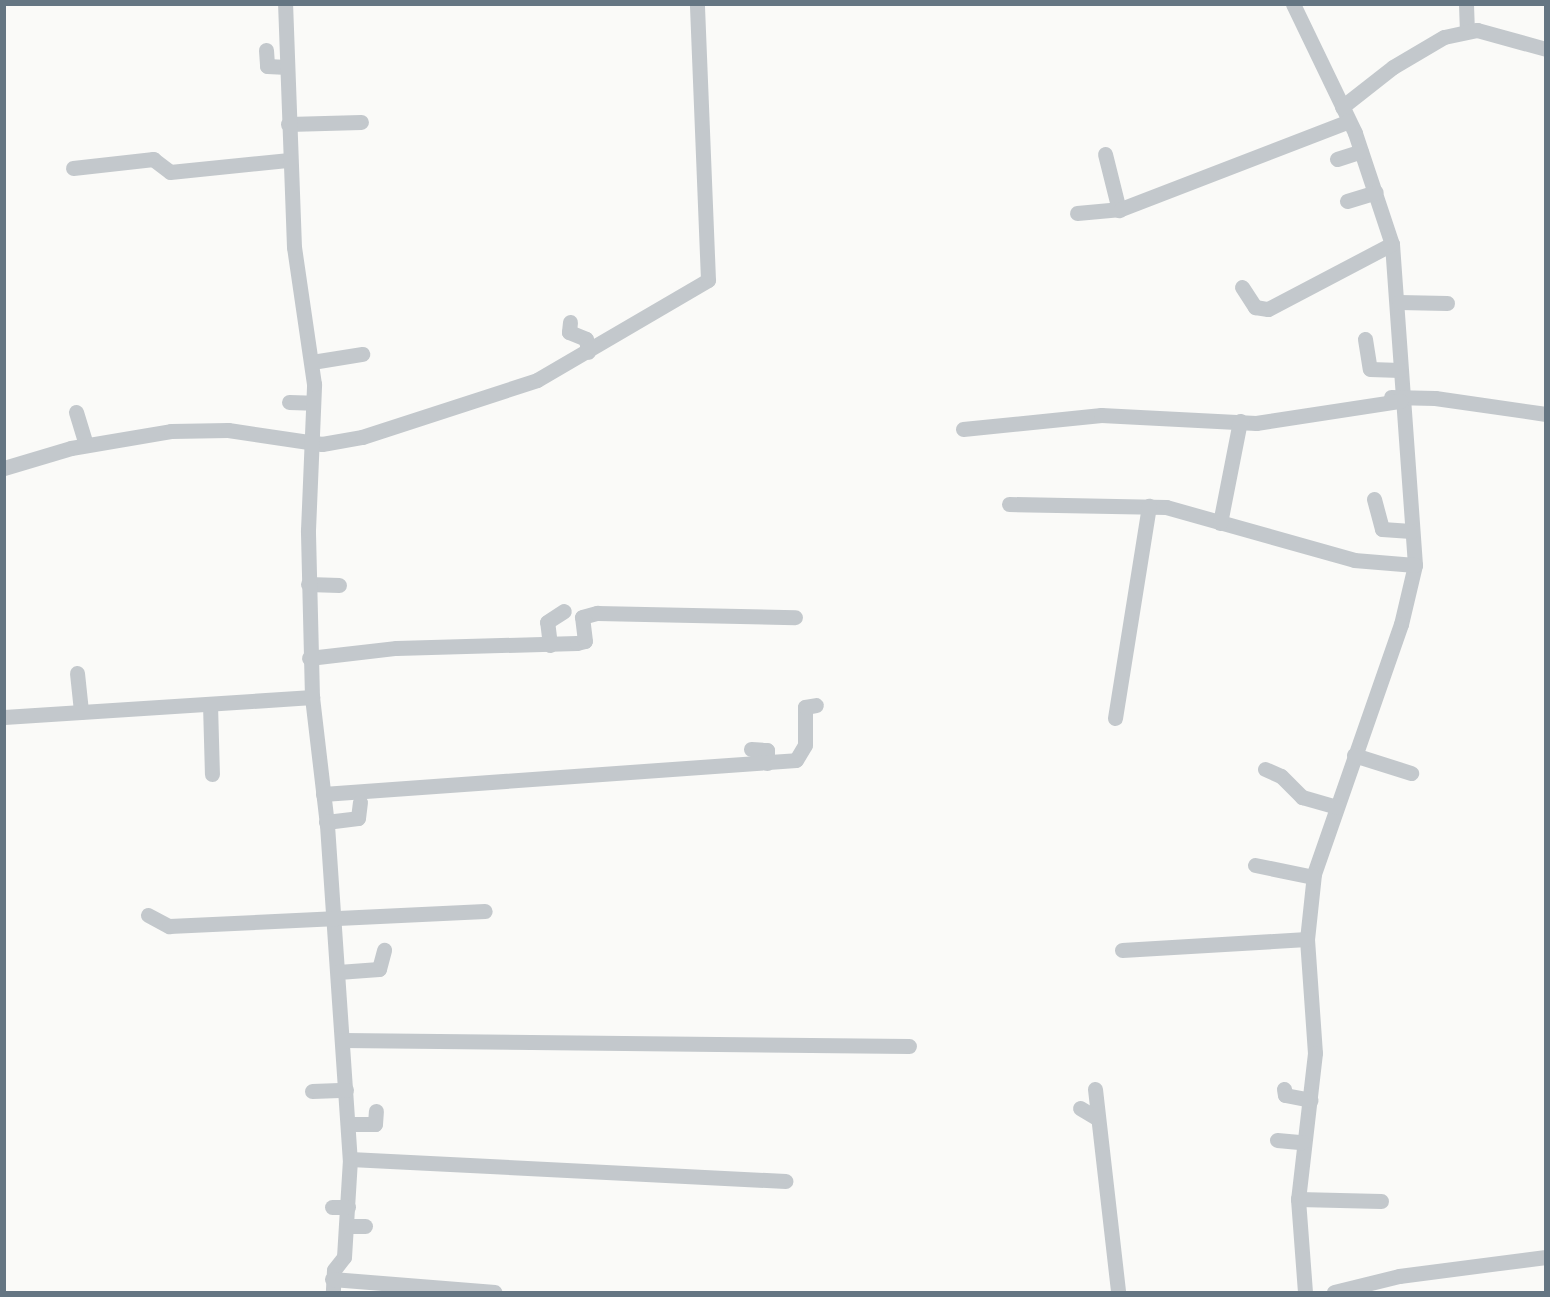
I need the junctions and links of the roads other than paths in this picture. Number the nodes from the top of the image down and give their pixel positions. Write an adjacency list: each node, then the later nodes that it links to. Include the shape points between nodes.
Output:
1 (285, 4): 8 (street)
2 (697, 4): 27 (street, via 709,280)
3 (1293, 4): 9 (street)
4 (1466, 4): 5 (street)
5 (1467, 30): 6 (street); 9 (street, via 1429,43)
6 (1545, 49)
7 (266, 50): 8 (street, via 267,66)
8 (287, 67): 11 (street)
9 (1346, 114): 12 (street); 19 (street)
10 (361, 122): 11 (street)
11 (288, 123): 15 (street)
12 (1361, 151): 14 (street); 17 (street)
13 (1105, 154): 19 (street)
14 (1337, 159)
15 (289, 160): 16 (street, via 170,172 153,159); 29 (street, via 294,247)
16 (73, 168)
17 (1376, 192): 18 (street); 21 (street)
18 (1347, 201)
19 (1119, 210): 20 (street)
20 (1077, 213)
21 (1392, 244): 22 (street, via 1268,309 1256,307); 23 (street)
22 (1242, 287)
23 (1399, 302): 24 (street); 30 (street)
24 (1447, 303)
25 (570, 321): 27 (street, via 569,332 586,339)
26 (1365, 339): 30 (street, via 1370,369)
27 (588, 352): 39 (street, via 491,397 339,443)
28 (362, 354): 29 (street)
29 (312, 362): 34 (street)
30 (1400, 370): 32 (street)
31 (1360, 398): 32 (street)
32 (1400, 399): 36 (street); 37 (street, via 1281,421); 47 (street)
33 (289, 402): 34 (street)
34 (313, 403): 39 (street)
35 (76, 412): 40 (street)
36 (1545, 414)
37 (1240, 421): 38 (street, via 1101,415); 46 (street)
38 (963, 429)
39 (312, 441): 40 (street, via 192,429); 49 (street)
40 (87, 445): 41 (street)
41 (12, 459): 42 (street)
42 (4, 468)
43 (1374, 498): 47 (street, via 1380,528)
44 (1009, 504): 45 (street)
45 (1149, 506): 46 (street); 61 (street)
46 (1220, 523): 48 (street, via 1354,560)
47 (1411, 531): 48 (street)
48 (1415, 565): 63 (street, via 1401,624)
49 (309, 584): 50 (street); 54 (street)
50 (339, 585)
51 (564, 611): 53 (street, via 548,622)
52 (795, 617): 53 (street, via 597,613 581,618 584,642)
53 (550, 645): 54 (street, via 396,648)
54 (309, 658): 56 (street)
55 (77, 673): 59 (street)
56 (312, 697): 57 (street); 68 (street)
57 (210, 704): 59 (street); 67 (street)
58 (816, 705): 64 (street, via 805,707 801,757)
59 (81, 712): 60 (street)
60 (4, 717)
61 (1114, 718)
62 (751, 749): 64 (street, via 767,750)
63 (1354, 755): 66 (street); 70 (street)
64 (767, 763): 68 (street)
65 (1265, 769): 70 (street, via 1281,776 1302,797)
66 (1411, 773)
67 (212, 774)
68 (323, 794): 71 (street)
69 (360, 802): 71 (street, via 358,818)
70 (1336, 807): 73 (street)
71 (326, 822): 76 (street)
72 (1255, 865): 73 (street)
73 (1313, 877): 77 (street)
74 (485, 911): 76 (street)
75 (148, 915): 76 (street, via 169,926)
76 (334, 916): 80 (street)
77 (1307, 939): 79 (street); 87 (street, via 1315,1053)
78 (384, 950): 80 (street, via 379,969)
79 (1122, 950)
80 (338, 972): 81 (street)
81 (343, 1040): 82 (street); 85 (street)
82 (909, 1046)
83 (1095, 1089): 90 (street)
84 (1284, 1089): 87 (street, via 1285,1095)
85 (346, 1090): 86 (street); 91 (street)
86 (312, 1091)
87 (1311, 1100): 93 (street)
88 (1080, 1108): 90 (street)
89 (376, 1111): 91 (street, via 375,1124)
90 (1098, 1119): 103 (street)
91 (348, 1124): 94 (street)
92 (1277, 1140): 93 (street)
93 (1302, 1143): 96 (street)
94 (350, 1159): 95 (street); 98 (street, via 340,1207)
95 (786, 1182)
96 (1298, 1199): 97 (street); 104 (street)
97 (1381, 1201)
98 (346, 1226): 99 (street); 101 (street, via 344,1257)
99 (365, 1226)
100 (1545, 1257): 105 (street, via 1409,1274)
101 (333, 1286): 102 (street)
102 (494, 1293)
103 (1118, 1293)
104 (1305, 1293)
105 (1334, 1293)

